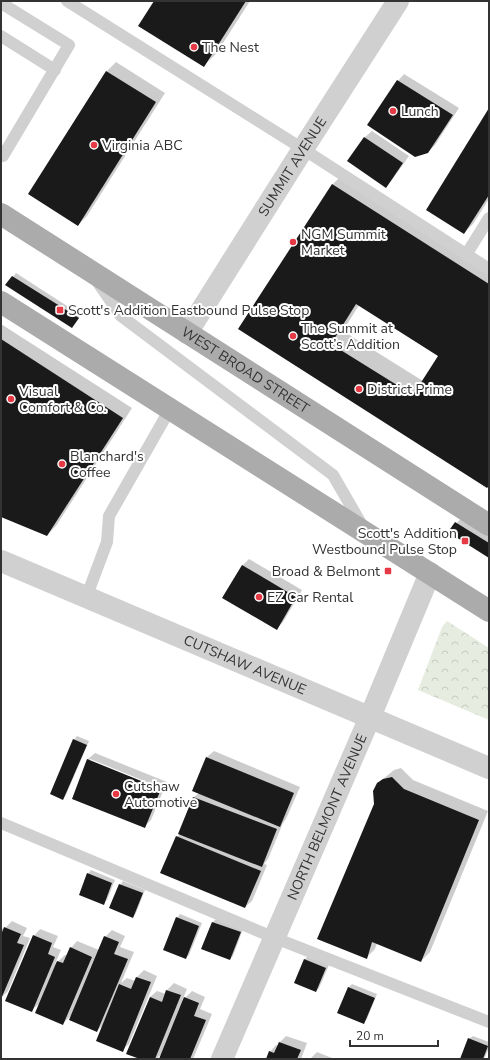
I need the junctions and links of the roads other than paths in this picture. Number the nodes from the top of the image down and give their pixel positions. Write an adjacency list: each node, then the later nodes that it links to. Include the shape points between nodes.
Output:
1 (67, 1): 6 (lane)
2 (398, 1): 6 (street, SUMMIT AVENUE)
3 (1, 3): 5 (lane, via 69,45)
4 (1, 36): 5 (lane)
5 (55, 70): 7 (lane, via 3,156)
6 (303, 149): 10 (lane); 14 (street, SUMMIT AVENUE)
7 (1, 155)
8 (1, 214): 12 (main road, WEST BROAD STREET)
9 (489, 218): 10 (lane)
10 (466, 255): 11 (lane)
11 (489, 269)
12 (91, 271): 14 (main road, WEST BROAD STREET); 17 (lane, via 121,316 333,475)
13 (1, 302): 15 (main road)
14 (187, 333): 16 (main road, WEST BROAD STREET)
15 (170, 409): 17 (main road); 20 (lane, via 109,516 107,542)
16 (489, 525)
17 (367, 534): 19 (main road)
18 (1, 561): 20 (street, CUTSHAW AVENUE)
19 (430, 573): 21 (main road); 22 (street, NORTH BELMONT AVENUE)
20 (86, 598): 22 (street, CUTSHAW AVENUE)
21 (489, 612)
22 (370, 718): 23 (street, CUTSHAW AVENUE); 25 (street, NORTH BELMONT AVENUE)
23 (489, 768)
24 (1, 823): 25 (lane)
25 (275, 938): 26 (lane); 27 (street, NORTH BELMONT AVENUE)
26 (489, 1022)
27 (222, 1059)

